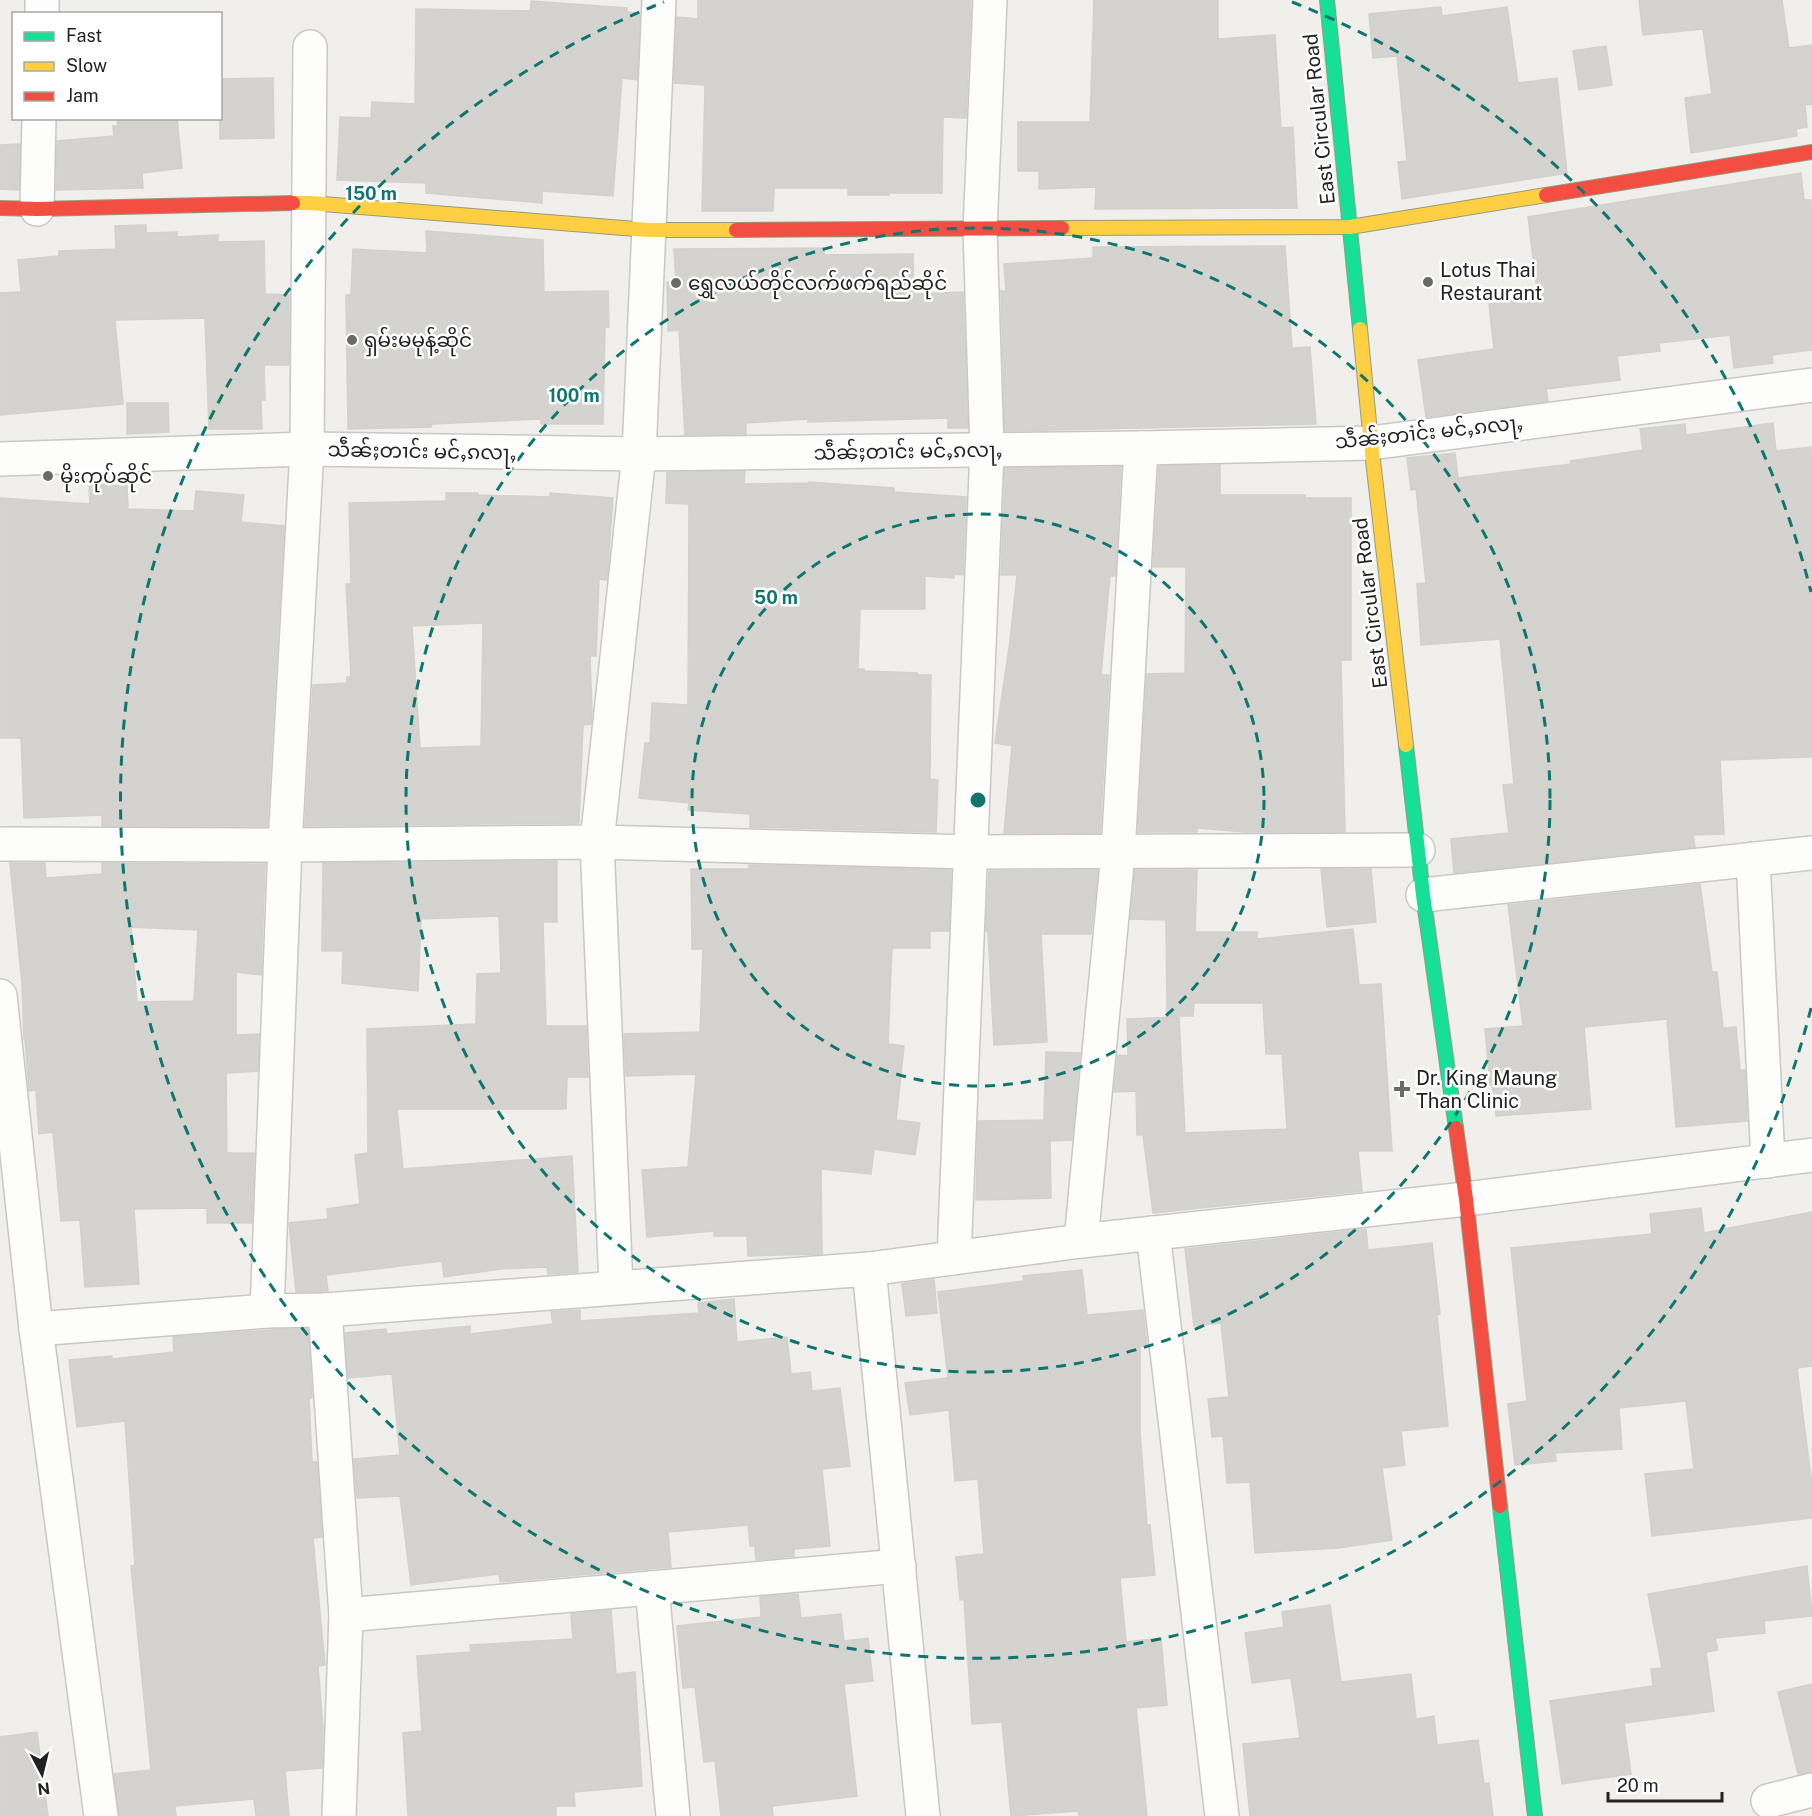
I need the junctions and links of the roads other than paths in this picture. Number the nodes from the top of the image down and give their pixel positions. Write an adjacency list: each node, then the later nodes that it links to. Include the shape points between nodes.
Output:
1 (659, 0): 11 (street)
2 (990, 0): 12 (street)
3 (1327, 0): 10 (street, East Circular Road)
4 (310, 47): 7 (street)
5 (39, 120): 9 (street)
6 (1812, 152): 10 (street)
7 (310, 203): 9 (street); 11 (street); 16 (street)
8 (0, 208): 9 (street)
9 (37, 210)
10 (1350, 227): 12 (street); 14 (street, East Circular Road)
11 (648, 230): 12 (street); 18 (street)
12 (981, 230): 17 (street)
13 (1812, 385): 14 (street, သဵၼ်ႈတၢင်း မင်ႇၵလႃႇ)
14 (1371, 442): 15 (street, သဵၼ်ႈတၢင်း မင်ႇၵလႃႇ); 23 (street, East Circular Road)
15 (1141, 448): 17 (street, သဵၼ်ႈတၢင်း မင်ႇၵလႃႇ); 25 (street)
16 (307, 449): 18 (street, သဵၼ်ႈတၢင်း မင်ႇၵလႃႇ); 19 (street, သဵၼ်ႈတၢင်း မင်ႇၵလႃႇ); 22 (street)
17 (987, 450): 18 (street, သဵၼ်ႈတၢင်း မင်ႇၵလႃႇ); 24 (street)
18 (639, 454): 20 (street)
19 (0, 459)
20 (597, 842): 22 (street); 24 (street); 37 (street)
21 (0, 844): 22 (street)
22 (285, 845): 39 (street)
23 (1418, 850): 25 (street); 28 (street, East Circular Road)
24 (970, 852): 25 (street); 35 (street)
25 (1118, 852): 34 (street)
26 (1812, 853): 27 (street)
27 (1753, 859): 28 (street); 31 (street)
28 (1423, 895): 32 (street, East Circular Road)
29 (0, 996): 40 (street)
30 (1812, 1155): 31 (street)
31 (1768, 1161): 32 (street)
32 (1466, 1199): 33 (street); 51 (street, East Circular Road)
33 (1153, 1233): 34 (street); 50 (street)
34 (1081, 1241): 35 (street)
35 (954, 1258): 36 (street)
36 (869, 1269): 37 (street); 41 (street)
37 (616, 1287): 38 (street)
38 (326, 1310): 39 (street); 43 (street)
39 (267, 1311): 40 (street)
40 (36, 1329): 46 (street)
41 (899, 1566): 42 (street); 49 (street)
42 (652, 1588): 43 (street); 48 (street)
43 (345, 1615): 47 (street)
44 (1812, 1790): 45 (street)
45 (1768, 1801)
46 (100, 1816)
47 (339, 1816)
48 (673, 1816)
49 (923, 1816)
50 (1222, 1816)
51 (1535, 1816)

